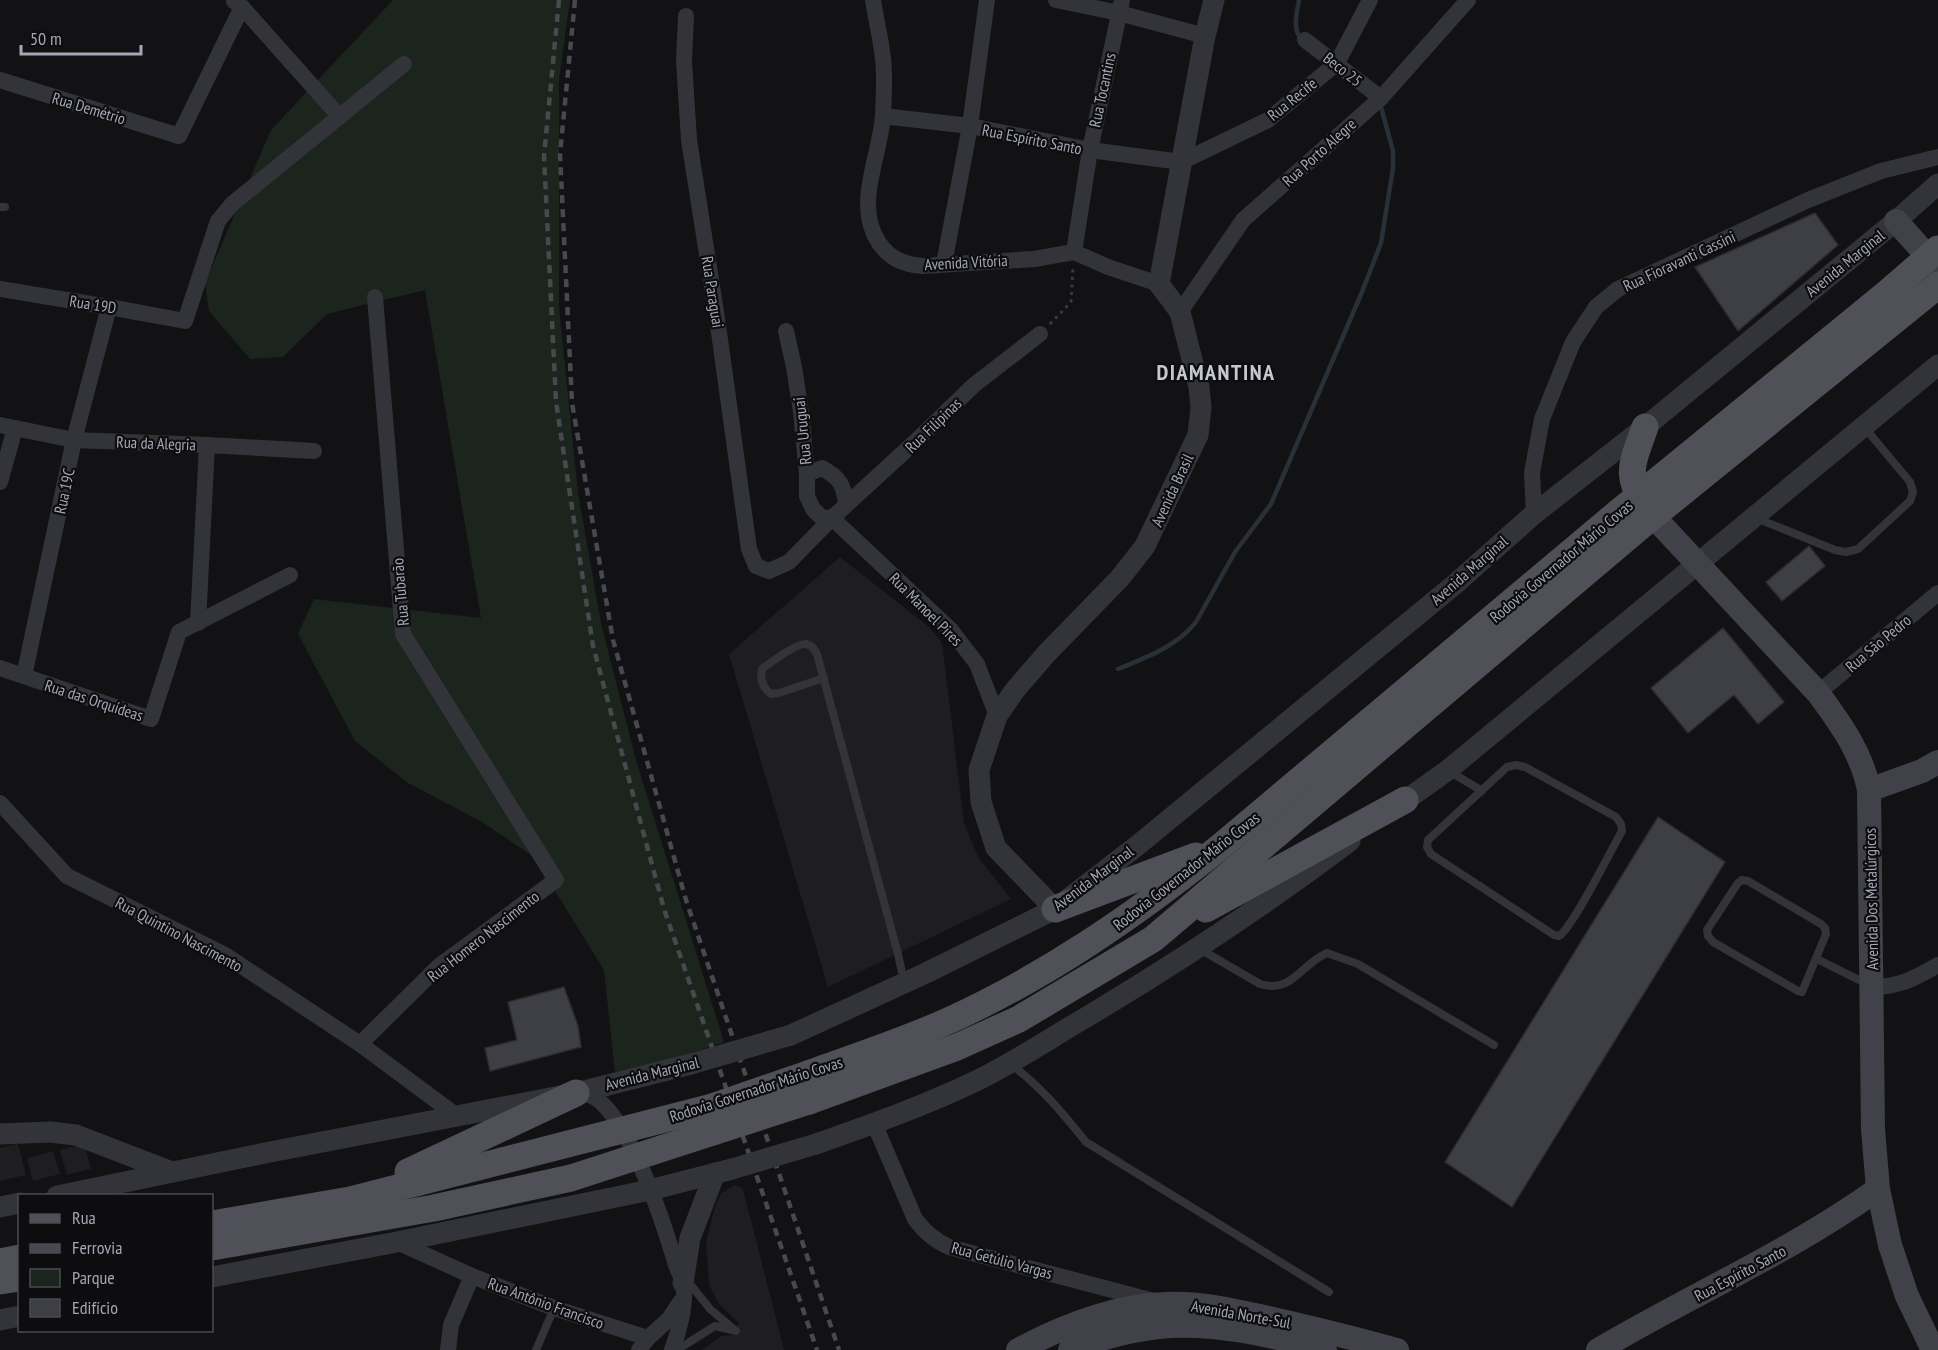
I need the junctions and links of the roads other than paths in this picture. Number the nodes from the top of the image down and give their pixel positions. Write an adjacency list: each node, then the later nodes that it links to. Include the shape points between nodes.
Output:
1 (873, 0): 16 (street, Avenida Vitória, via 883,60)
2 (987, 0): 18 (street)
3 (1056, 0): 8 (street)
4 (1214, 0): 10 (street)
5 (1370, 0): 12 (street, Rua Recife)
6 (1468, 0): 15 (street, Rua Porto Alegre)
7 (237, 3): 14 (street, Rua Demétrio, via 179,136); 17 (street)
8 (1120, 7): 10 (street); 19 (street, Rua Tocantins)
9 (686, 16): 50 (street, Rua Paraguai, via 684,61 689,140 749,549)
10 (1205, 36): 21 (street)
11 (1305, 40): 12 (street, Beco 25)
12 (1337, 63): 15 (street, Beco 25); 21 (street, Rua Recife, via 1268,120)
13 (404, 64): 17 (street)
14 (0, 80)
15 (1381, 98): 32 (street, Rua Porto Alegre, via 1243,220)
16 (883, 116): 18 (street, Rua Espírito Santo); 26 (street, Avenida Vitória, via 868,194 872,231 893,258 905,264)
17 (340, 117): 31 (street, Rua 19D, via 232,204 218,221 185,321)
18 (970, 126): 19 (street, Rua Espírito Santo); 26 (street)
19 (1090, 150): 21 (street, Rua Espírito Santo); 24 (street, Rua Tocantins)
20 (1938, 157): 46 (street, Rua Fioravanti Cassini, via 1881,171 1808,200 1618,290 1596,307 1573,342 1542,419 1532,473)
21 (1181, 162): 27 (street)
22 (1938, 184): 23 (street, Avenida Marginal)
23 (1896, 221): 25 (main road); 38 (street, Avenida Marginal)
24 (1074, 252): 26 (street, Avenida Vitória, via 1034,259); 27 (street)
25 (1935, 258): 45 (main road, Rodovia Governador Mário Covas, via 1886,294)
26 (944, 264)
27 (1159, 284): 32 (street, Avenida Brasil)
28 (1938, 285): 45 (main road, Rodovia Governador Mário Covas)
29 (0, 289): 31 (street, Rua 19D)
30 (375, 297): 66 (street, Rua Tubarão, via 403,634)
31 (109, 307): 39 (street, Rua 19C)
32 (1180, 312): 58 (street, Avenida Brasil, via 1199,387 1198,435 1145,546 1120,578 1047,653)
33 (786, 331): 42 (street, Rua Uruguai)
34 (1041, 334): 44 (street, Rua Filipinas, via 974,385)
35 (1938, 365): 37 (street)
36 (8, 426): 39 (street, Rua da Alegria); 43 (street)
37 (1863, 426): 47 (street); 47 (lane, via 1910,482 1913,492 1910,501 1857,549 1835,550)
38 (1645, 427): 45 (main road, via 1631,477); 46 (street, Avenida Marginal)
39 (74, 440): 40 (street, Rua da Alegria); 55 (street, Rua 19C)
40 (207, 445): 41 (street, Rua da Alegria); 53 (street)
41 (314, 451)
42 (807, 474): 44 (street, via 822,468 832,474 844,489); 48 (street, Rua Uruguai, via 807,496 813,509 821,517)
43 (0, 482)
44 (846, 505): 48 (street, Rua Filipinas)
45 (1646, 506): 49 (main road, Avenida Dos Metalúrgicos); 65 (main road, Rodovia Governador Mário Covas); 68 (main road, Rodovia Governador Mário Covas)
46 (1534, 514): 67 (street, Avenida Marginal, via 1138,845)
47 (1753, 517): 49 (street)
48 (832, 518): 50 (street, Rua Filipinas, via 789,562 769,571); 58 (street, Rua Manoel Pires, via 951,630 977,664)
49 (1697, 563): 57 (main road, Avenida Dos Metalúrgicos); 60 (street)
50 (756, 566)
51 (290, 575): 53 (street, Rua das Orquídeas)
52 (1938, 593): 57 (street, Rua São Pedro)
53 (198, 623): 55 (street, Rua das Orquídeas, via 179,632 151,719)
54 (0, 668): 55 (street, Rua das Orquídeas)
55 (24, 676)
56 (824, 678): 56 (lane, via 817,654 812,646 804,644 767,665 760,676 771,694); 72 (lane)
57 (1818, 693): 61 (main road, Avenida Dos Metalúrgicos, via 1841,724 1865,769)
58 (997, 716): 67 (street, Avenida Brasil, via 979,771 981,802 996,848)
59 (1938, 762): 61 (main road)
60 (1448, 770): 62 (lane); 63 (street)
61 (1869, 790): 73 (main road, Avenida Dos Metalúrgicos)
62 (1482, 791): 62 (lane, via 1428,840 1427,847 1431,854 1559,936 1622,831 1621,824 1616,817 1525,767 1507,767)
63 (1405, 800): 68 (main road); 69 (street, via 1294,883)
64 (0, 803): 74 (street, Rua Quintino Nascimento, via 67,876 225,955)
65 (1220, 847): 67 (main road); 79 (main road, Rodovia Governador Mário Covas, bridge, via 1109,931 1021,986 947,1022 808,1074)
66 (556, 880): 74 (street, Rua Homero Nascimento, via 439,966)
67 (1055, 909): 72 (street, Avenida Marginal)
68 (1153, 939): 79 (main road, Rodovia Governador Mário Covas, bridge, via 1019,1019 957,1047 809,1101)
69 (1197, 948): 75 (lane, via 1271,987 1284,985 1328,953 1358,964); 76 (street)
70 (1817, 960): 70 (lane, via 1825,928 1748,881 1738,883 1707,930 1713,942 1798,992 1804,989); 73 (lane)
71 (1938, 965): 73 (street, via 1908,982)
72 (904, 982): 77 (street, Avenida Marginal, bridge, via 791,1035)
73 (1872, 987): 86 (main road, Avenida Dos Metalúrgicos, via 1873,1129)
74 (360, 1044): 78 (street, Rua Quintino Nascimento)
75 (1494, 1046)
76 (1009, 1063): 80 (street, via 918,1107); 102 (lane, via 1025,1074 1086,1142)
77 (576, 1093): 78 (street, Avenida Marginal); 81 (street, via 593,1097); 89 (main road)
78 (457, 1116): 85 (street, Avenida Marginal)
79 (712, 1119): 81 (main road, Rodovia Governador Mário Covas); 83 (main road, Rodovia Governador Mário Covas)
80 (874, 1123): 84 (street, bridge); 103 (street, Rua Getúlio Vargas, via 915,1219 935,1240)
81 (621, 1130): 83 (street); 89 (main road, Rodovia Governador Mário Covas)
82 (0, 1134): 85 (street, via 76,1135)
83 (637, 1156): 87 (street); 94 (main road, Rodovia Governador Mário Covas, via 571,1178 434,1208)
84 (724, 1171): 87 (street); 101 (street, via 690,1238)
85 (173, 1172): 88 (street, Avenida Marginal)
86 (1878, 1189): 116 (main road, Rua Espírito Santo, via 1795,1243); 117 (main road, Avenida Dos Metalúrgicos, via 1902,1281)
87 (650, 1190): 93 (street); 101 (street)
88 (67, 1194)
89 (350, 1200): 92 (main road, Rodovia Governador Mário Covas)
90 (18, 1203): 91 (street)
91 (0, 1207)
92 (213, 1224)
93 (397, 1242): 97 (street, Rua Antônio Francisco); 98 (street)
94 (213, 1247)
95 (18, 1258): 96 (main road)
96 (0, 1262)
97 (472, 1276): 104 (street, Rua Antônio Francisco); 108 (street, via 451,1325)
98 (213, 1277)
99 (18, 1278): 100 (main road)
100 (0, 1281)
101 (683, 1286): 107 (street, Rua Antônio Francisco, via 669,1319); 110 (street, via 679,1332); 111 (lane, via 736,1331 715,1326)
102 (1329, 1292)
103 (1164, 1304): 112 (main road, Avenida Norte-Sul, via 1103,1315); 115 (main road, Avenida Norte-Sul, via 1211,1306)
104 (554, 1308): 107 (street, Rua Antônio Francisco); 109 (lane)
105 (18, 1316): 106 (street)
106 (0, 1320)
107 (644, 1344)
108 (448, 1350)
109 (536, 1350)
110 (672, 1350)
111 (677, 1350)
112 (1018, 1350)
113 (1070, 1350): 114 (main road, Avenida Norte-Sul, via 1139,1330 1179,1326 1223,1329)
114 (1325, 1350)
115 (1397, 1350)
116 (1598, 1350)
117 (1933, 1350)

